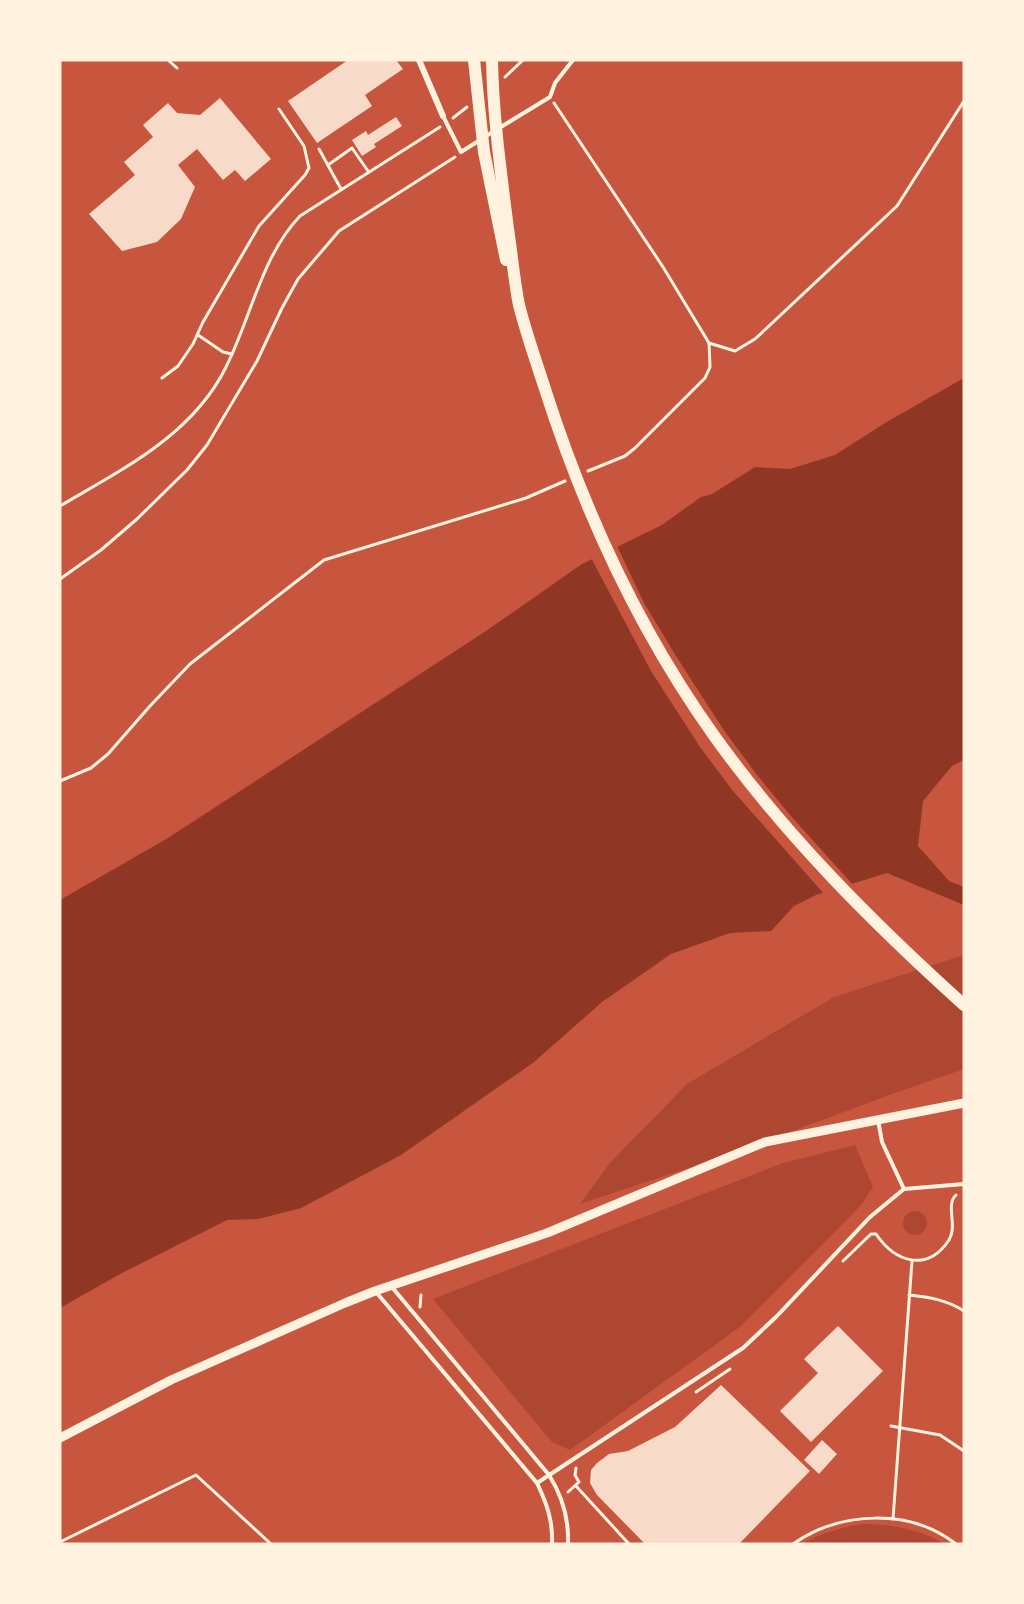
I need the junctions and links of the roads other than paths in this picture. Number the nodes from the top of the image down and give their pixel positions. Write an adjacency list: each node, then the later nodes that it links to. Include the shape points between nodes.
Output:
1 (419, 60): 5 (street)
2 (474, 60): 6 (highway, via 484,152 502,244)
3 (573, 60): 5 (lane, via 555,83 550,97 461,152)
4 (492, 65): 6 (highway, via 502,186)
5 (444, 116)
6 (519, 304): 7 (highway, via 570,461 611,559 666,662 715,736 783,823 854,901)
7 (964, 1005)
8 (964, 1103): 9 (street)
9 (878, 1119): 11 (lane, via 882,1142); 12 (street, via 765,1142 547,1233)
10 (964, 1184): 11 (lane)
11 (904, 1189): 15 (lane, via 870,1217 743,1348)
12 (390, 1286): 13 (street); 15 (lane)
13 (375, 1291): 14 (street, via 171,1380); 16 (lane)
14 (60, 1438)
15 (549, 1475): 16 (lane); 18 (lane, via 564,1506)
16 (537, 1483): 17 (lane, via 552,1520)
17 (552, 1544)
18 (568, 1544)

